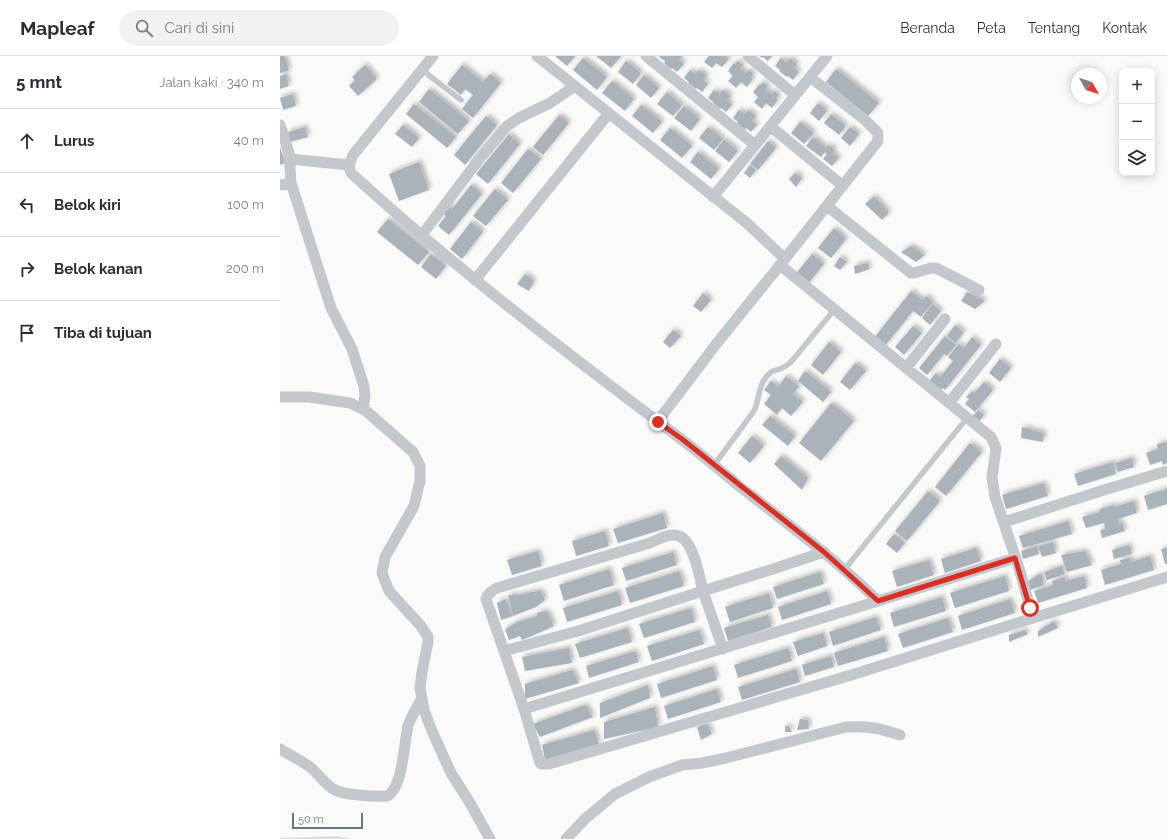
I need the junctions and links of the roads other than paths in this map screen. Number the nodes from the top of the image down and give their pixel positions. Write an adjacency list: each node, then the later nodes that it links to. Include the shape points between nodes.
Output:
1 (433, 56): 6 (street)
2 (537, 56): 8 (street)
3 (646, 56): 14 (street)
4 (748, 56): 9 (street)
5 (827, 56): 7 (street)
6 (422, 70): 10 (lane); 16 (street, via 353,156)
7 (810, 77): 9 (street); 18 (street, via 878,133 878,141)
8 (575, 86): 11 (street); 21 (street, via 507,126)
9 (795, 95): 13 (street)
10 (461, 100)
11 (609, 113): 19 (street); 23 (street)
12 (280, 125): 15 (street)
13 (770, 126): 14 (street); 18 (street)
14 (755, 145): 19 (street)
15 (290, 159): 16 (street); 17 (street)
16 (350, 165): 21 (street, via 351,173)
17 (286, 184): 31 (street, via 331,308 352,349 364,386)
18 (843, 186): 20 (street)
19 (714, 197): 22 (street, via 748,224)
20 (827, 206): 22 (street); 24 (street, via 911,273 936,268)
21 (422, 235): 23 (street)
22 (783, 262): 25 (street); 33 (street, via 717,343)
23 (475, 280): 33 (street)
24 (979, 290)
25 (834, 310): 28 (street); 34 (lane, via 791,362 764,379 757,406)
26 (945, 319): 28 (street)
27 (996, 344): 30 (street)
28 (906, 368): 30 (street)
29 (280, 397): 31 (street, via 310,397 350,402)
30 (950, 404): 32 (street)
31 (363, 409): 46 (street, via 413,452 420,466 420,481 414,506 385,557 382,573 389,591 428,637 420,688)
32 (967, 418): 36 (street, via 994,442 996,448 993,486); 39 (lane)
33 (658, 422): 34 (street)
34 (714, 465): 37 (street)
35 (1167, 471): 36 (street)
36 (1004, 522): 38 (street)
37 (824, 552): 39 (street); 41 (street)
38 (1015, 558): 42 (street); 43 (street)
39 (844, 570): 42 (street)
40 (1167, 577): 43 (street)
41 (703, 591): 44 (street); 45 (street, via 578,631); 45 (street, via 696,562 687,541 682,536 672,535 490,592 486,600)
42 (878, 601): 44 (street)
43 (1033, 618): 47 (street, via 848,676 549,764 542,764 538,760)
44 (723, 649): 47 (street)
45 (504, 651): 47 (street)
46 (422, 698): 49 (street, via 408,728 398,782 394,791 387,796 341,793 330,787 310,767); 50 (street, via 432,731 451,773)
47 (524, 709)
48 (900, 735): 51 (street, via 867,726 846,727 726,758 682,765 649,777 615,794)
49 (280, 749)
50 (490, 839)
51 (566, 839)

